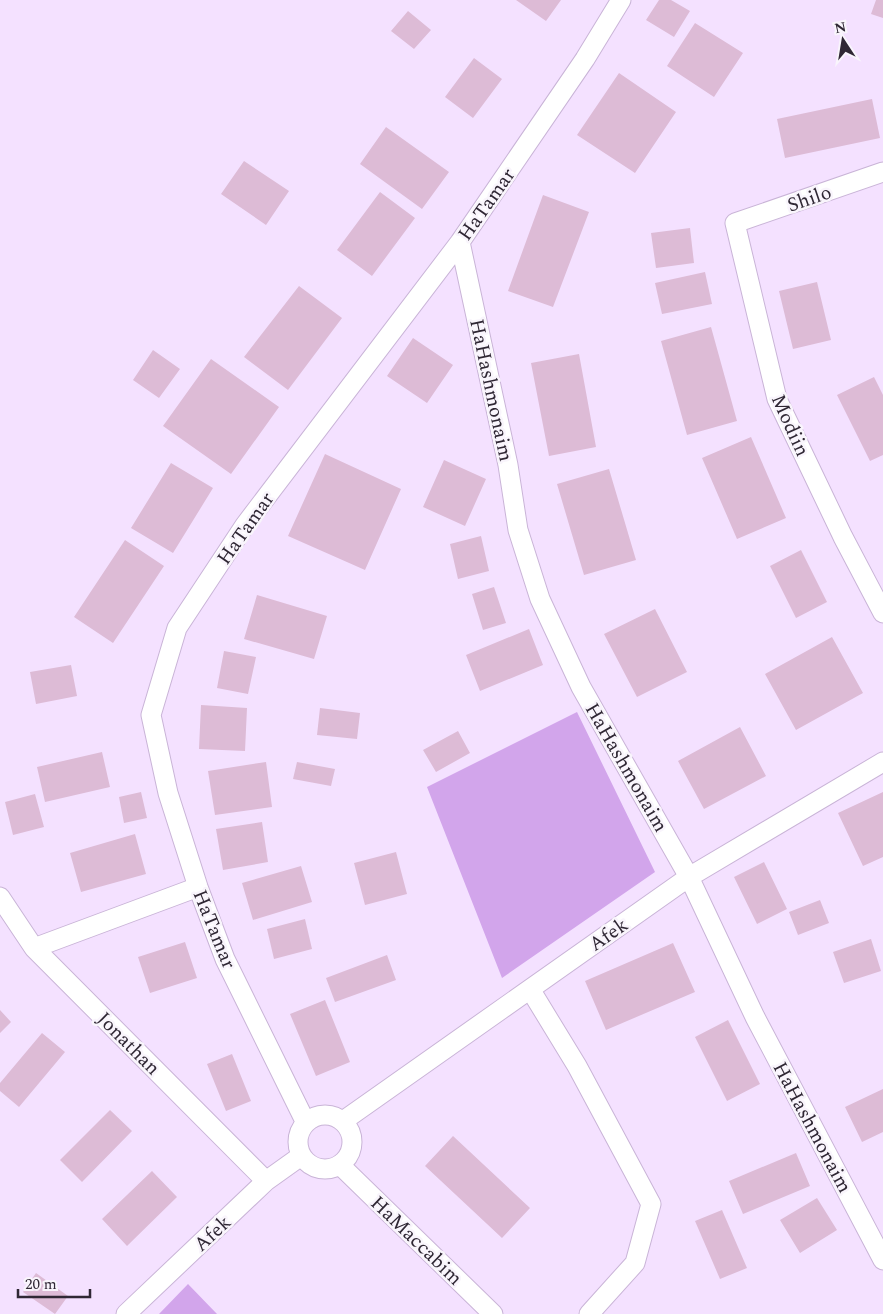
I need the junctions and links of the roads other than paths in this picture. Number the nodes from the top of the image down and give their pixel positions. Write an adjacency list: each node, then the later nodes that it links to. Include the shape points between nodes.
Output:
1 (621, 0): 4 (street, HaTamar, via 585,60)
2 (883, 172): 3 (street, Shilo)
3 (735, 223): 5 (street, Modiin, via 777,399)
4 (460, 242): 7 (street, HaHashmonaim, via 508,465 518,530 540,599 590,703); 8 (street, HaTamar, via 245,525 177,628 151,715 168,793)
5 (883, 613)
6 (883, 762): 7 (street, Afek)
7 (689, 877): 11 (street, Afek); 17 (street, HaHashmonaim, via 755,1016)
8 (198, 887): 10 (street); 13 (street, HaTamar, via 225,959)
9 (0, 897): 10 (street, Jonathan)
10 (34, 948): 16 (street, Jonathan)
11 (530, 989): 12 (street, Afek); 20 (street, via 577,1066 650,1204 635,1263)
12 (343, 1121): 13 (street, via 320,1115); 15 (street, via 349,1127 353,1144 351,1152)
13 (306, 1123): 14 (street, via 298,1139)
14 (301, 1156): 15 (street, via 315,1168 332,1169); 16 (street, Afek)
15 (340, 1165): 19 (street, HaMaccabim)
16 (266, 1181): 18 (street, Afek)
17 (883, 1260)
18 (126, 1314)
19 (493, 1314)
20 (589, 1314)

